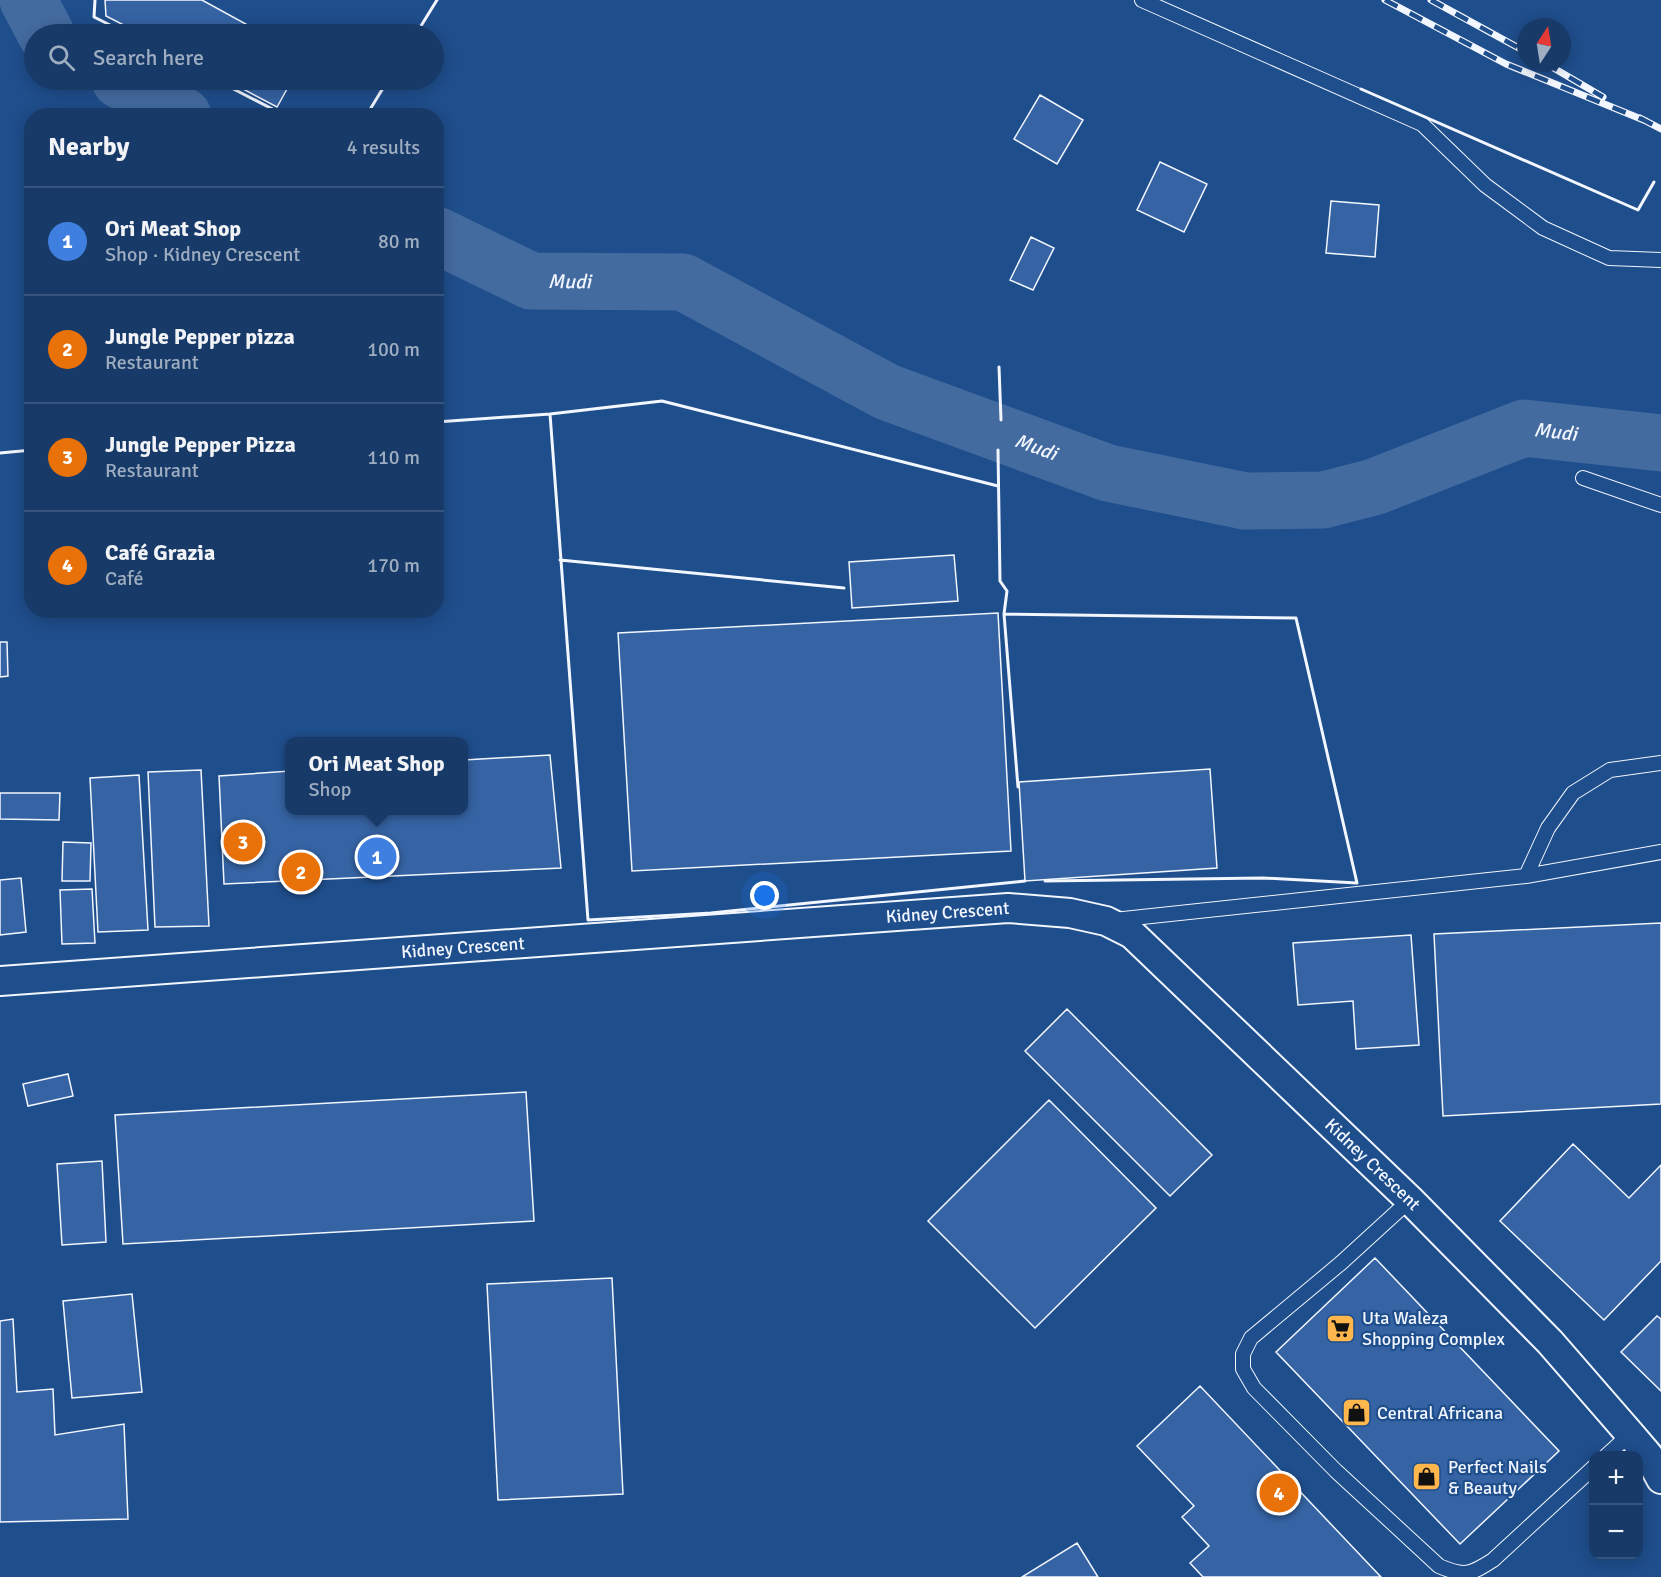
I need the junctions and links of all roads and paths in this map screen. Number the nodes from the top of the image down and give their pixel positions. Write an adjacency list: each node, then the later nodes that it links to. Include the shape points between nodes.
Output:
1 (1142, 0): 2 (lane, via 1422,124 1485,185 1543,228 1609,258)
2 (1661, 260)
3 (1583, 478): 4 (lane)
4 (1661, 505)
5 (1661, 763): 7 (lane, via 1610,770 1573,793 1548,828)
6 (1661, 852): 7 (lane)
7 (1526, 876): 8 (lane)
8 (1106, 921): 9 (street, Kidney Crescent, via 1070,913 1008,908); 10 (street, Kidney Crescent, via 1132,934)
9 (0, 981)
10 (1410, 1200): 11 (street, Kidney Crescent, via 1550,1342); 13 (lane, via 1251,1338 1243,1354 1243,1369 1254,1388 1438,1566 1456,1574 1476,1572 1493,1560)
11 (1630, 1434): 12 (lane); 14 (street, Kidney Crescent)
12 (1611, 1451)
13 (1589, 1471)
14 (1661, 1479)

